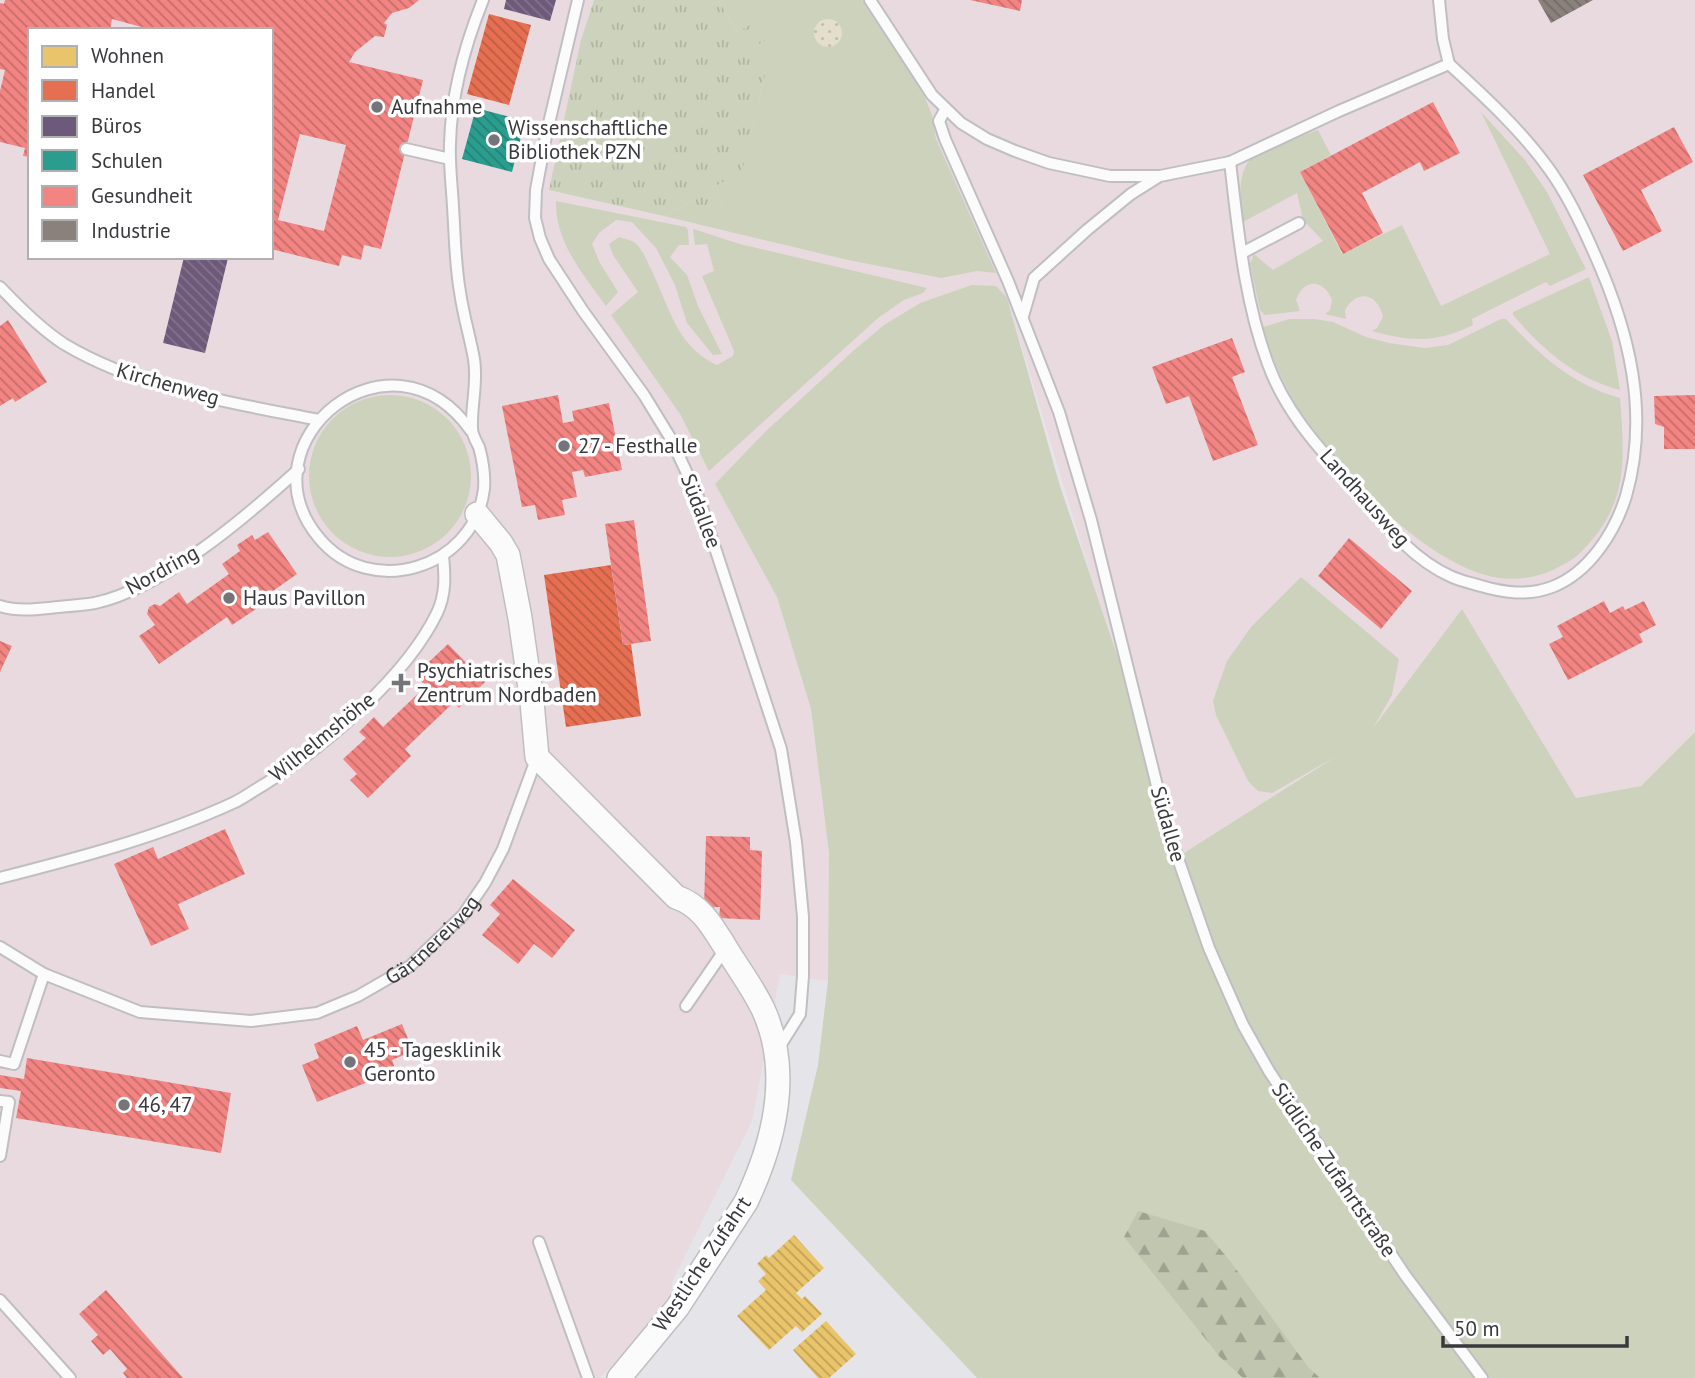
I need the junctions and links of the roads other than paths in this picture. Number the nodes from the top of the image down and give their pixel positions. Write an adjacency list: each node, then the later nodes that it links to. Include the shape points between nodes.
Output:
1 (483, 0): 8 (lane, via 455,98)
2 (578, 0): 30 (lane, Südallee, via 546,136 535,218 550,259 644,395 699,499 781,749 803,917 803,976 800,1014)
3 (870, 0): 6 (lane)
4 (1439, 0): 5 (lane)
5 (1449, 64): 9 (lane); 12 (lane, Landhausweg, via 1496,107 1549,169 1611,288 1627,339 1637,440 1634,469 1602,547 1577,572 1529,594 1496,591 1451,577 1419,557 1391,531 1281,397 1255,324)
6 (945, 110): 10 (lane, via 987,139 1049,163 1110,176); 16 (lane, Südallee, via 939,121 945,139)
7 (406, 149): 8 (lane)
8 (450, 159): 18 (lane, via 455,257 474,360)
9 (1230, 162): 10 (lane); 12 (lane, Landhausweg)
10 (1160, 176): 16 (lane, via 1131,194 1034,278)
11 (1299, 223): 12 (lane)
12 (1242, 253)
13 (0, 287): 14 (lane, Kirchenweg)
14 (12, 299): 15 (lane); 17 (lane, Kirchenweg, via 62,342 139,379)
15 (0, 307)
16 (1023, 316): 27 (lane, Südallee, via 1059,412 1091,520 1168,830)
17 (319, 420): 18 (lane, via 344,398 364,390 410,387 440,399); 19 (lane, via 305,443)
18 (471, 431): 20 (lane, via 484,474)
19 (299, 469): 21 (lane, via 299,494 309,523 320,540 341,557 366,569 396,572); 22 (lane, Nordring, via 230,529 139,587 96,603 29,611)
20 (477, 514): 21 (lane, via 462,539); 23 (street, Gärtnereiweg, via 502,543 510,565)
21 (443, 556): 24 (lane, Wilhelmshöhe, via 443,595 418,643 383,688 288,769 234,802 156,832)
22 (0, 606)
23 (537, 757): 26 (street, Westliche Zufahrt, via 676,897 690,902); 28 (lane, Gärtnereiweg, via 503,849 463,915 410,966 358,996 317,1013 251,1021 140,1012)
24 (0, 877)
25 (0, 947): 28 (lane, Gärtnereiweg)
26 (725, 947): 29 (lane); 30 (street, Westliche Zufahrt, via 764,1012)
27 (1209, 948): 39 (lane, Südliche Zufahrtstraße, via 1269,1071 1405,1275)
28 (44, 974): 31 (lane, via 14,1064)
29 (686, 1006)
30 (777, 1051): 38 (street, Westliche Zufahrt, via 774,1125 750,1192 677,1308)
31 (0, 1061)
32 (0, 1101): 33 (lane, via 9,1102)
33 (0, 1156)
34 (539, 1242): 37 (lane)
35 (0, 1300): 36 (lane)
36 (70, 1378)
37 (588, 1378)
38 (619, 1378)
39 (1482, 1378)

